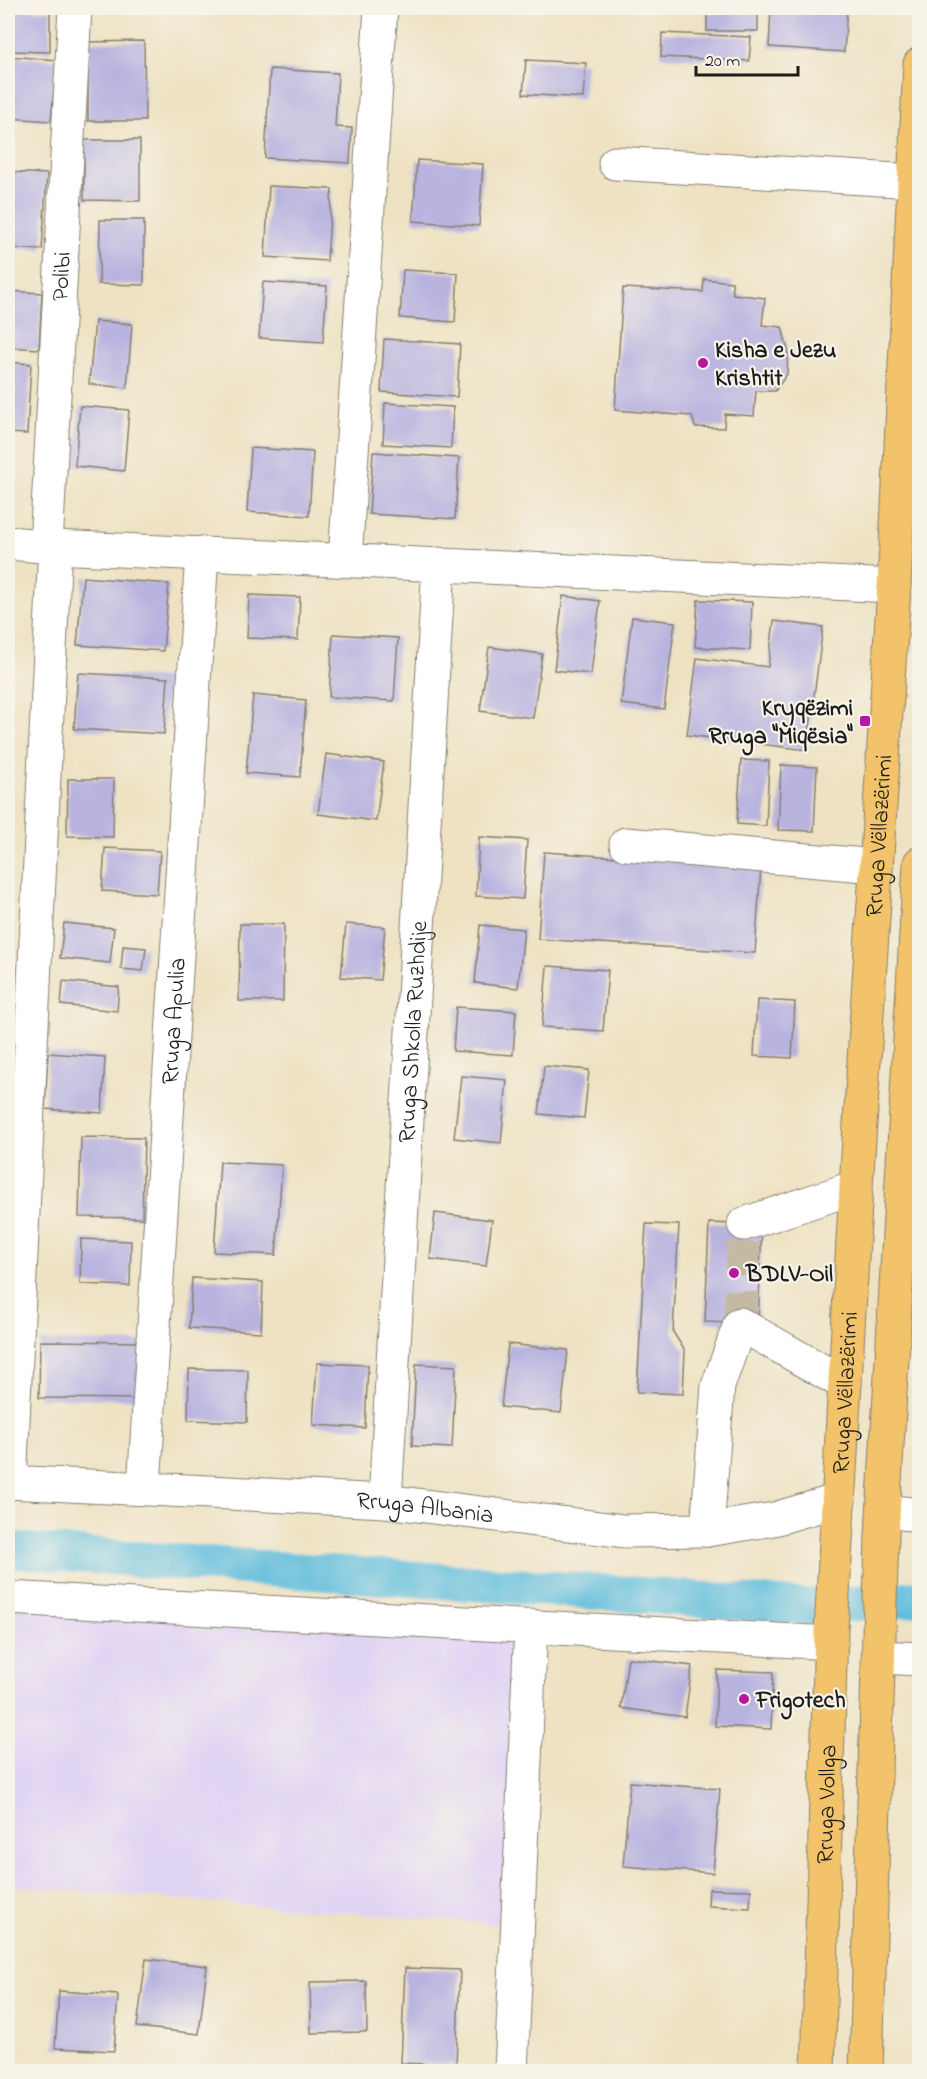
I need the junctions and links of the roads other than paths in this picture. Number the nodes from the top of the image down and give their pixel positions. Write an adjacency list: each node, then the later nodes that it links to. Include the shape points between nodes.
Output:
1 (75, 8): 7 (street, Polibi)
2 (381, 8): 9 (street)
3 (920, 64): 5 (main road, Rruga Vëllazërimi)
4 (615, 163): 5 (street)
5 (914, 181): 11 (main road, Rruga Vëllazërimi)
6 (8, 543): 7 (street)
7 (51, 546): 8 (street); 19 (street, Polibi)
8 (202, 553): 9 (street); 20 (street, Rruga Apulia)
9 (345, 560): 10 (street)
10 (438, 564): 11 (street); 21 (street, Rruga Shkolla Ruzhdije)
11 (894, 586): 14 (main road, Rruga Vëllazërimi)
12 (626, 844): 14 (street)
13 (920, 863): 16 (main road, Rruga Vëllazërimi)
14 (876, 866): 15 (main road, Rruga Vëllazërimi)
15 (856, 1187): 17 (street); 18 (main road, Rruga Vëllazërimi)
16 (911, 1187): 24 (main road, Rruga Vëllazërimi)
17 (744, 1224)
18 (845, 1384): 22 (main road, Rruga Vëllazërimi); 25 (street, via 740,1323 718,1386)
19 (9, 1483): 20 (street, Rruga Albania)
20 (144, 1488): 21 (street, Rruga Albania)
21 (385, 1501): 25 (street, Rruga Albania, via 624,1531)
22 (838, 1514): 25 (street, Rruga Albania); 28 (main road, Rruga Vollga)
23 (920, 1515): 24 (street)
24 (883, 1523): 29 (main road, Rruga Vollga)
25 (707, 1530)
26 (8, 1598): 27 (street)
27 (531, 1626): 28 (street); 31 (street)
28 (831, 1637): 32 (main road, Rruga Vollga)
29 (880, 1651): 30 (street); 33 (main road, Rruga Vollga)
30 (920, 1659)
31 (511, 2072)
32 (818, 2072)
33 (866, 2072)

